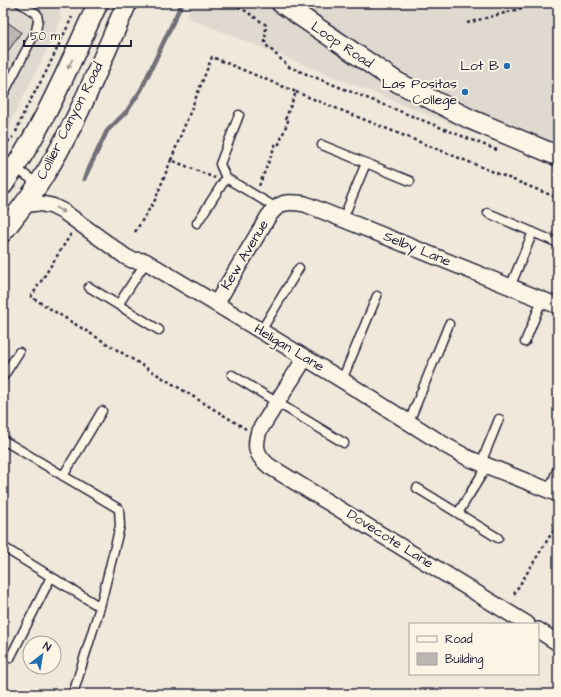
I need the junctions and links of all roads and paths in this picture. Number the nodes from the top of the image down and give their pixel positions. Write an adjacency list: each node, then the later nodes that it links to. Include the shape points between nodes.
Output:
1 (20, 3): 10 (lane, via 37,14 36,31)
2 (98, 3): 16 (street, Collier Canyon Road, one-way to 16, via 45,117)
3 (126, 3): 20 (street, Collier Canyon Road, via 68,132)
4 (234, 3): 14 (path, via 266,25 266,44 289,67)
5 (280, 3): 15 (street, Loop Road, via 397,82 470,119)
6 (542, 3): 8 (path)
7 (73, 16): 13 (path, via 15,134)
8 (467, 23)
9 (296, 92): 22 (path)
10 (3, 95)
11 (239, 115): 18 (lane, via 220,164)
12 (322, 145): 17 (lane)
13 (3, 146)
14 (500, 151)
15 (558, 156)
16 (9, 163): 20 (lane); 21 (street, Collier Canyon Road)
17 (366, 163): 19 (lane); 26 (lane)
18 (225, 180): 24 (lane); 27 (lane); 30 (path, via 171,160 155,200)
19 (410, 181)
20 (38, 184): 23 (street, Collier Canyon Road)
21 (3, 185)
22 (558, 198)
23 (23, 205): 28 (street, Collier Canyon Road); 33 (street, Heligan Lane, one-way to 33, via 37,203 52,206 126,257)
24 (276, 207): 26 (street, Selby Lane, via 291,202 305,204); 39 (street, Kew Avenue, via 268,216)
25 (488, 213): 31 (lane)
26 (343, 219): 36 (street, Selby Lane)
27 (197, 223)
28 (3, 232)
29 (72, 232): 56 (path, via 31,297)
30 (135, 232)
31 (532, 232): 32 (lane); 36 (lane)
32 (558, 243)
33 (145, 261): 39 (street, Heligan Lane); 40 (lane)
34 (299, 268): 44 (lane)
35 (89, 287): 40 (lane)
36 (510, 287): 38 (street, Selby Lane)
37 (377, 296): 50 (lane)
38 (542, 300): 41 (street, Selby Lane); 45 (lane)
39 (216, 304): 44 (street, Heligan Lane)
40 (118, 305): 43 (lane)
41 (558, 306)
42 (449, 324): 54 (lane)
43 (159, 330)
44 (261, 331): 47 (street, Heligan Lane)
45 (525, 342)
46 (19, 352): 49 (lane)
47 (305, 358): 50 (street, Heligan Lane); 51 (street)
48 (232, 374): 51 (lane)
49 (3, 377)
50 (342, 380): 54 (street, Heligan Lane)
51 (277, 403): 56 (street, via 259,431); 57 (lane)
52 (102, 411): 60 (lane)
53 (499, 419): 58 (lane)
54 (409, 422): 58 (street, Heligan Lane, via 468,458)
55 (3, 440): 60 (lane)
56 (257, 443): 70 (street, Dovecote Lane, via 261,459 269,466)
57 (344, 443)
58 (484, 464): 62 (street, Heligan Lane); 63 (lane)
59 (558, 468): 62 (lane)
60 (63, 476): 69 (lane, via 119,509 120,526)
61 (417, 488): 63 (lane)
62 (554, 492)
63 (458, 513): 65 (lane)
64 (558, 523): 68 (path)
65 (498, 538)
66 (3, 547): 67 (lane)
67 (51, 577): 69 (lane); 73 (lane)
68 (514, 594)
69 (100, 607): 74 (lane)
70 (525, 623)
71 (539, 631): 72 (street)
72 (558, 643)
73 (10, 658)
74 (73, 694)

